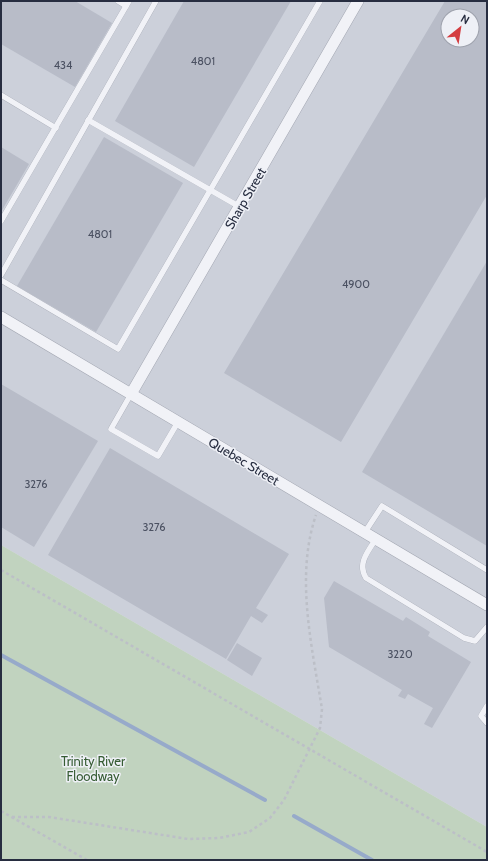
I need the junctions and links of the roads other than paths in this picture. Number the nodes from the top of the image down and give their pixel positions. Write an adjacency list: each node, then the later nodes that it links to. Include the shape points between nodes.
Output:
1 (118, 1): 5 (lane)
2 (156, 1): 7 (lane)
3 (320, 1): 9 (lane)
4 (358, 1): 10 (street, Sharp Street)
5 (128, 3): 8 (lane)
6 (1, 95): 8 (lane)
7 (88, 120): 9 (lane); 12 (lane)
8 (56, 128): 11 (lane)
9 (209, 190): 10 (lane); 13 (lane, via 118,349)
10 (240, 207): 15 (street, Sharp Street)
11 (1, 221)
12 (1, 275)
13 (1, 280)
14 (1, 317): 15 (street, Quebec Street)
15 (131, 394): 16 (street, Quebec Street); 16 (lane, via 111,429 158,456)
16 (178, 422): 17 (street, Quebec Street)
17 (365, 532): 18 (street, Quebec Street); 19 (lane, via 382,506)
18 (376, 539): 20 (street, Quebec Street); 21 (lane, via 362,565 362,572 366,578 464,638 475,641)
19 (487, 570)
20 (487, 605)
21 (487, 627)
22 (487, 706): 23 (lane, via 481,716)
23 (487, 723)

